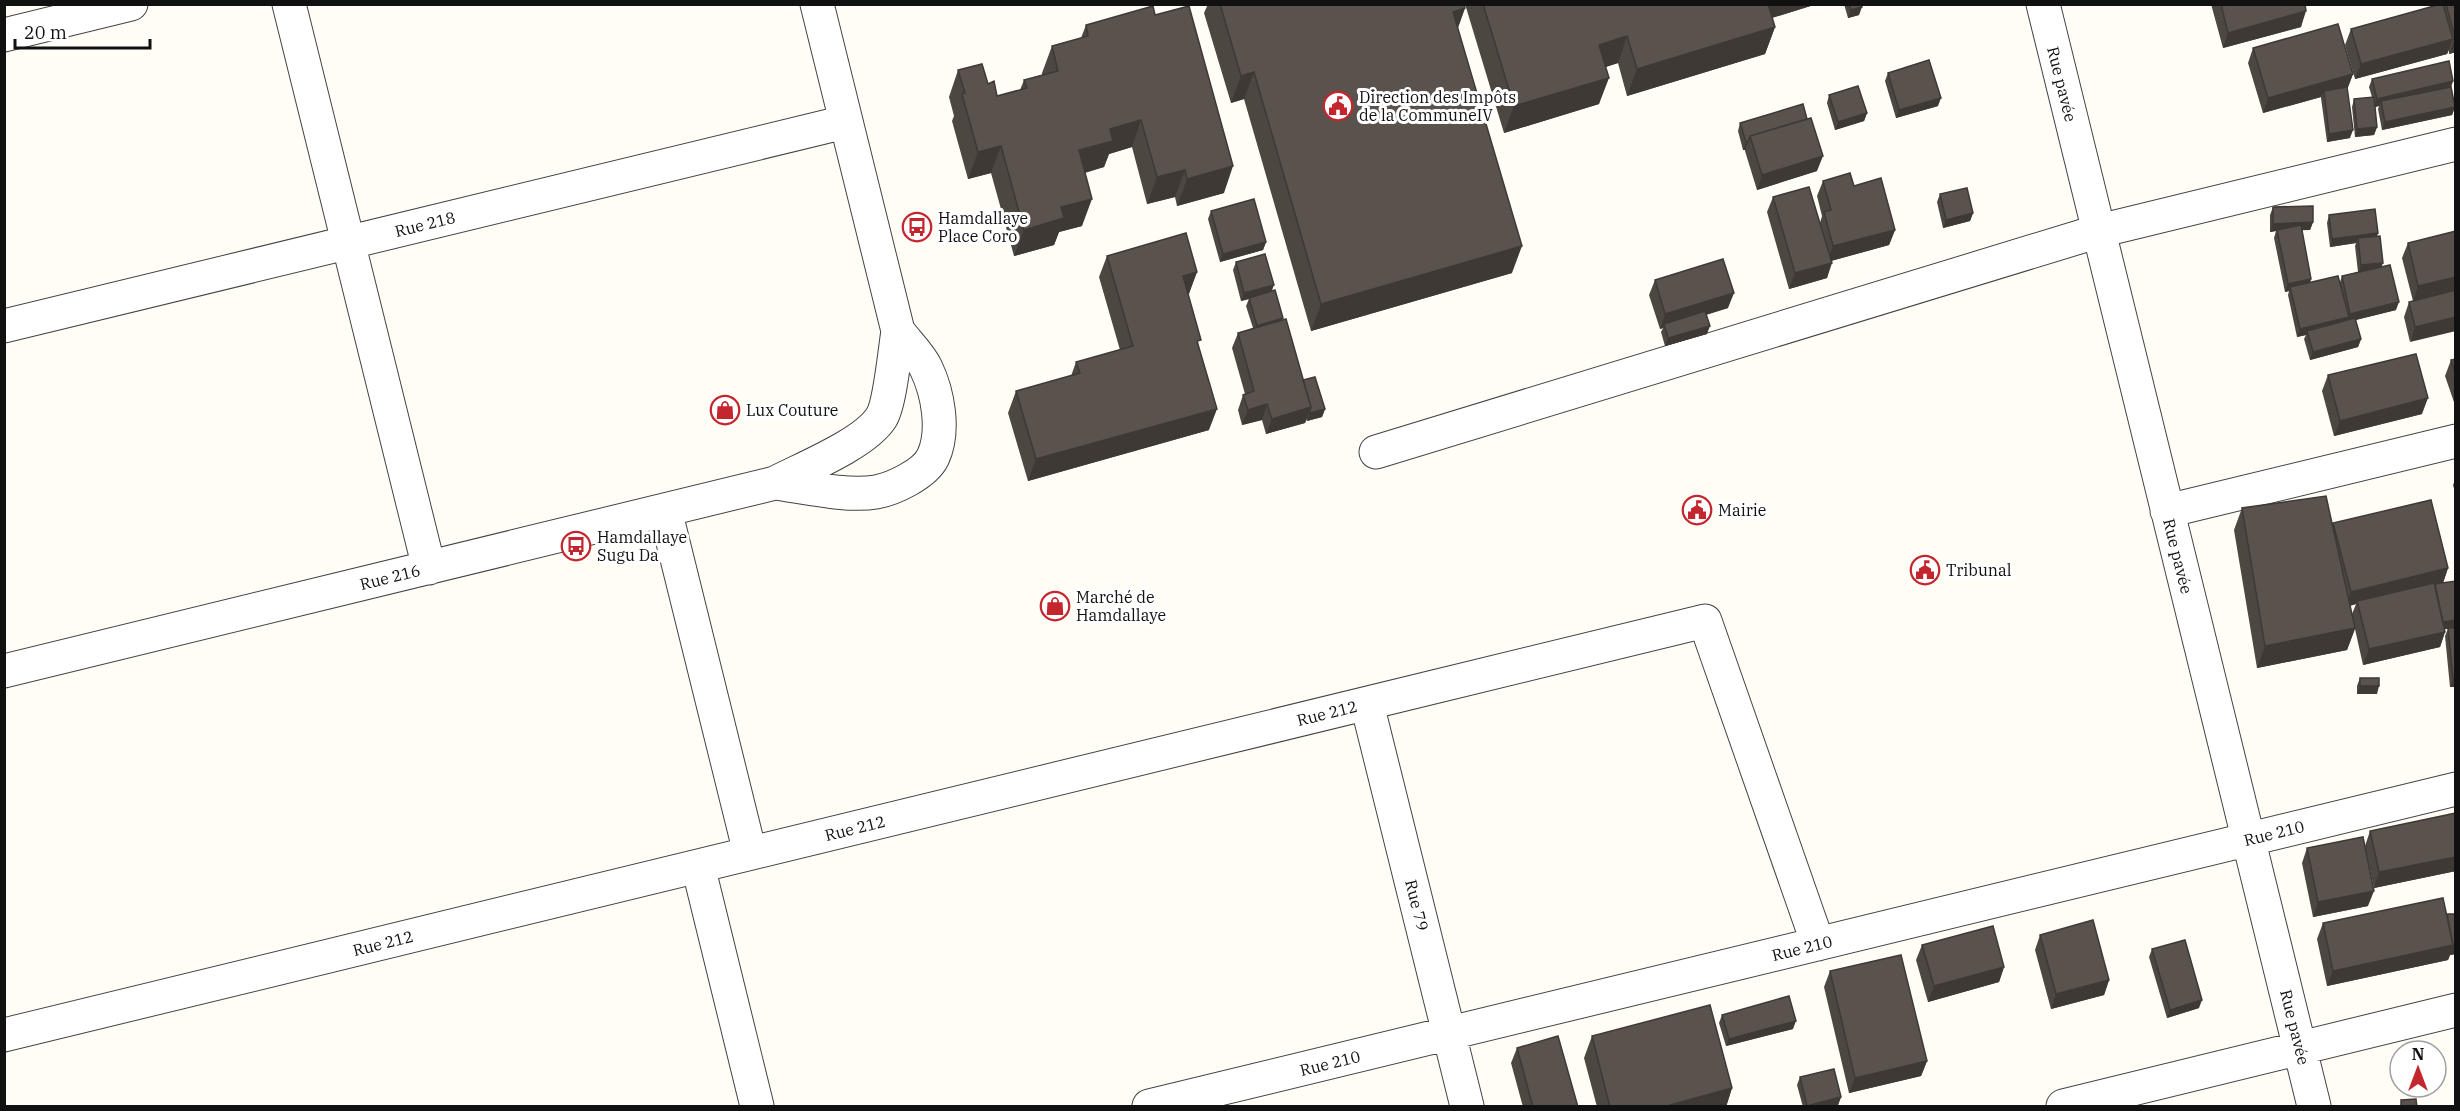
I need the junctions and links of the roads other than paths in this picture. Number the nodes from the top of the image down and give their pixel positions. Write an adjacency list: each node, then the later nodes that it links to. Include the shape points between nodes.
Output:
1 (131, 4): 5 (street)
2 (289, 4): 9 (street)
3 (817, 4): 6 (street)
4 (2043, 4): 8 (street, Rue pavée)
5 (4, 35)
6 (845, 122): 9 (street, Rue 218); 11 (street)
7 (2456, 144): 8 (street)
8 (2099, 231): 13 (street); 16 (street, Rue pavée)
9 (348, 243): 10 (street, Rue 218); 17 (street)
10 (4, 327)
11 (898, 331): 14 (street, via 882,417 866,435); 14 (street, via 926,367 938,402 932,458 914,477 876,492 836,492)
12 (2456, 441): 16 (street)
13 (1376, 452)
14 (775, 483): 15 (street, Rue 216)
15 (665, 510): 17 (street, Rue 216); 22 (street)
16 (2167, 511): 21 (street, Rue pavée)
17 (429, 568): 18 (street, Rue 216)
18 (4, 671)
19 (1367, 704): 22 (street, Rue 212); 24 (street, Rue 212, via 1705,621); 26 (street, Rue 79)
20 (2456, 789): 21 (street, Rue 210)
21 (2248, 839): 24 (street, Rue 210); 28 (street, Rue pavée)
22 (750, 853): 23 (street, Rue 212)
23 (698, 866): 27 (street, Rue 212); 29 (street)
24 (1818, 944): 26 (street, Rue 210)
25 (2456, 1010): 28 (street)
26 (1449, 1034): 30 (street, Rue 210); 31 (street, Rue 79)
27 (4, 1035)
28 (2300, 1048): 32 (street); 33 (street, Rue pavée)
29 (757, 1107)
30 (1149, 1107)
31 (1467, 1107)
32 (2064, 1107)
33 (2314, 1107)

